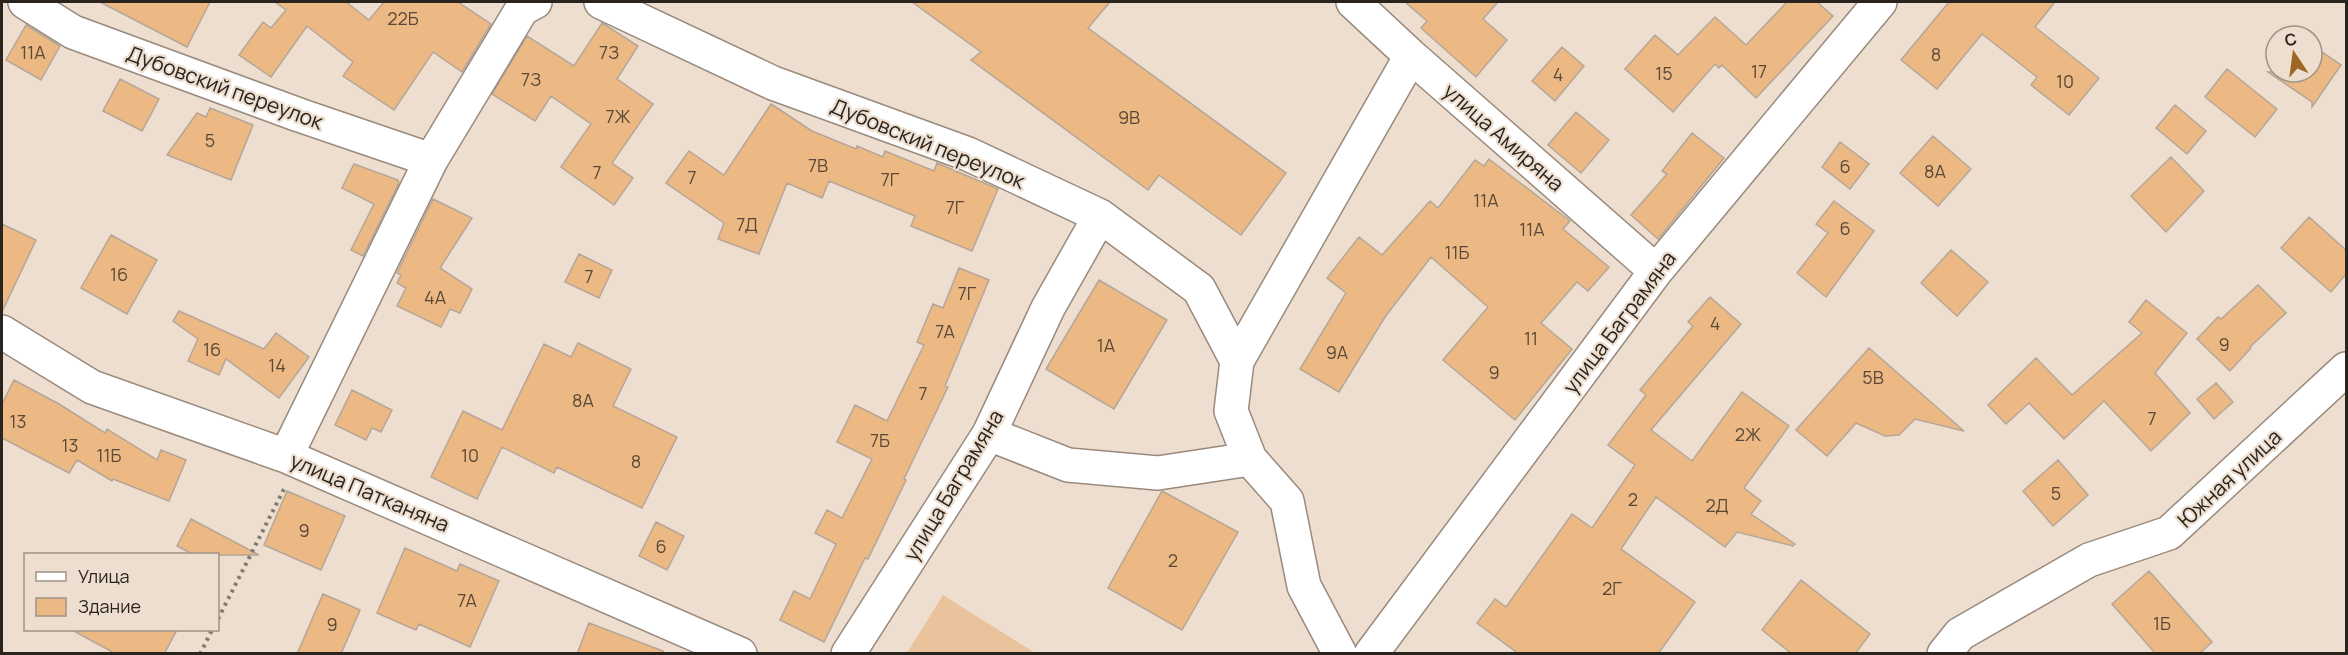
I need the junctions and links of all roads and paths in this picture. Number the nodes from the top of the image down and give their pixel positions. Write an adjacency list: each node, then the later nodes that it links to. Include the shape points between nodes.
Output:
1 (25, 2): 7 (street, Дубовский переулок, via 72,32)
2 (535, 2): 7 (street, via 522,9)
3 (601, 2): 8 (street, Дубовский переулок, via 773,83 968,154)
4 (1353, 2): 6 (street, улица Амиряна)
5 (1880, 2): 9 (street, улица Баграмяна)
6 (1411, 56): 9 (street, улица Амиряна); 11 (street)
7 (431, 160): 14 (street)
8 (1100, 216): 11 (street, Дубовский переулок, via 1199,289); 13 (street, улица Баграмяна, via 1048,308)
9 (1656, 271): 22 (street, улица Баграмяна)
10 (2, 332): 14 (street, улица Патканяна, via 92,387)
11 (1237, 361): 15 (street, via 1231,411)
12 (2346, 369): 23 (street, Южная улица, via 2169,533 2089,560 1960,634)
13 (989, 434): 15 (street, via 1068,465 1158,473); 20 (street, улица Баграмяна)
14 (292, 458): 16 (path); 19 (street, улица Патканяна)
15 (1250, 459): 21 (street, via 1287,501 1304,586)
16 (219, 617)
17 (212, 631): 18 (path)
18 (200, 654)
19 (740, 654)
20 (848, 654)
21 (1340, 654)
22 (1371, 654)
23 (1944, 654)

